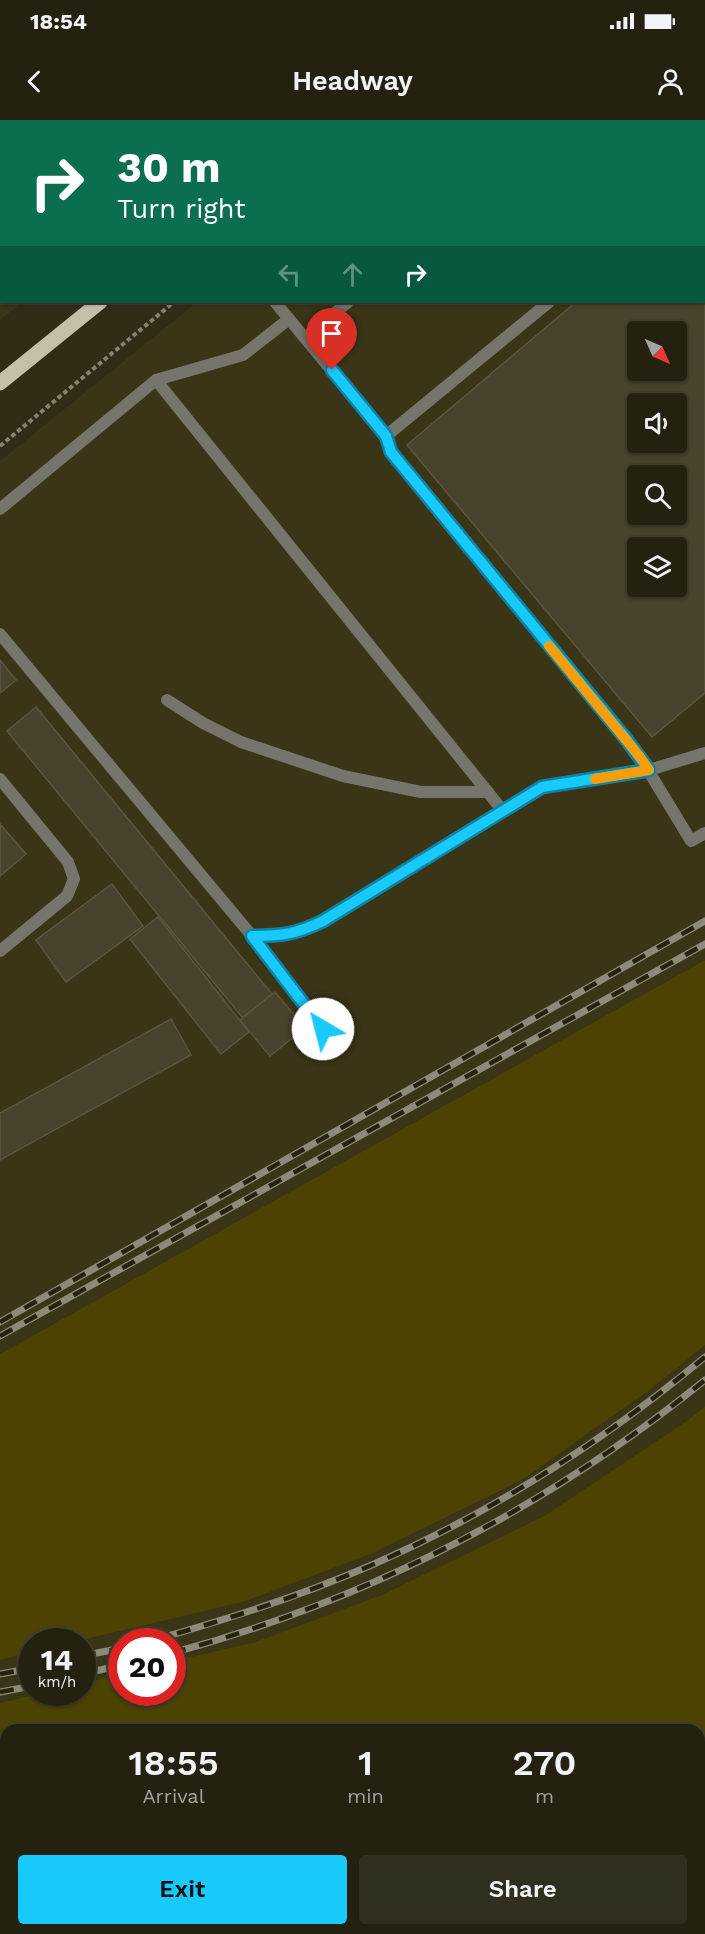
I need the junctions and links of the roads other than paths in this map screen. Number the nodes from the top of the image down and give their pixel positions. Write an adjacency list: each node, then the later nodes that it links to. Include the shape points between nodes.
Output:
1 (99, 303): 8 (main road)
2 (275, 303): 5 (lane)
3 (347, 303): 6 (lane)
4 (548, 303): 9 (lane)
5 (289, 319): 6 (lane); 7 (lane, via 243,355)
6 (305, 338): 9 (lane)
7 (156, 380): 10 (lane); 16 (lane)
8 (0, 383)
9 (386, 436): 14 (lane, via 391,452)
10 (0, 509)
11 (0, 634): 19 (lane)
12 (167, 700): 16 (lane, via 241,742 342,776 422,792)
13 (705, 753): 14 (lane)
14 (649, 770): 17 (lane, via 542,787); 18 (lane, via 691,841)
15 (0, 779): 20 (lane, via 68,861 74,879 67,896)
16 (488, 792): 17 (lane)
17 (503, 811): 19 (lane, via 323,921 281,936)
18 (705, 833)
19 (252, 936): 21 (lane)
20 (0, 951)
21 (323, 1029)

